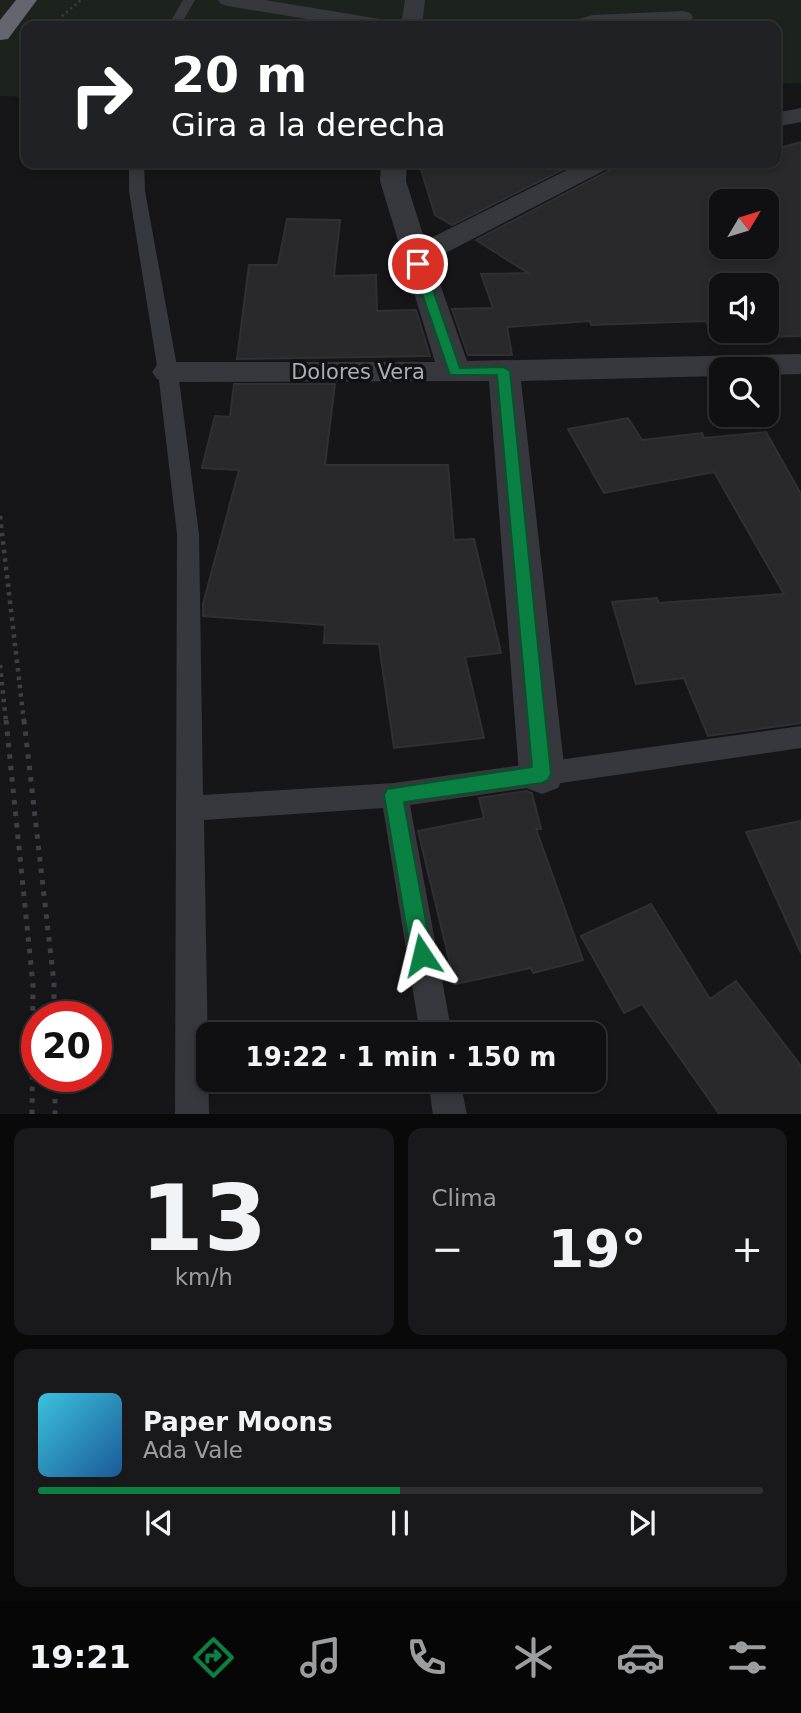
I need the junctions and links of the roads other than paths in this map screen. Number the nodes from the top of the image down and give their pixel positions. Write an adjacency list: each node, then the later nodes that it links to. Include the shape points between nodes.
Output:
1 (27, 0): 10 (highway)
2 (189, 0): 6 (lane)
3 (228, 0): 7 (street)
4 (415, 0): 8 (street)
5 (682, 17): 9 (street)
6 (177, 21)
7 (356, 21)
8 (413, 21)
9 (593, 21)
10 (0, 34)
11 (801, 115): 12 (street)
12 (781, 119)
13 (136, 168): 19 (lane)
14 (394, 168): 16 (street, via 393,181)
15 (590, 168): 16 (street, via 428,251)
16 (418, 264): 20 (street)
17 (801, 364): 18 (street, Dolores Vera)
18 (503, 371): 20 (street, Dolores Vera); 22 (street)
19 (168, 372): 20 (street, Dolores Vera); 24 (lane, via 188,534)
20 (454, 372)
21 (801, 737): 22 (lane)
22 (542, 774): 23 (lane)
23 (394, 795): 24 (lane); 25 (lane)
24 (190, 808): 27 (lane)
25 (434, 1022)
26 (446, 1092): 28 (lane)
27 (192, 1114)
28 (450, 1114)

